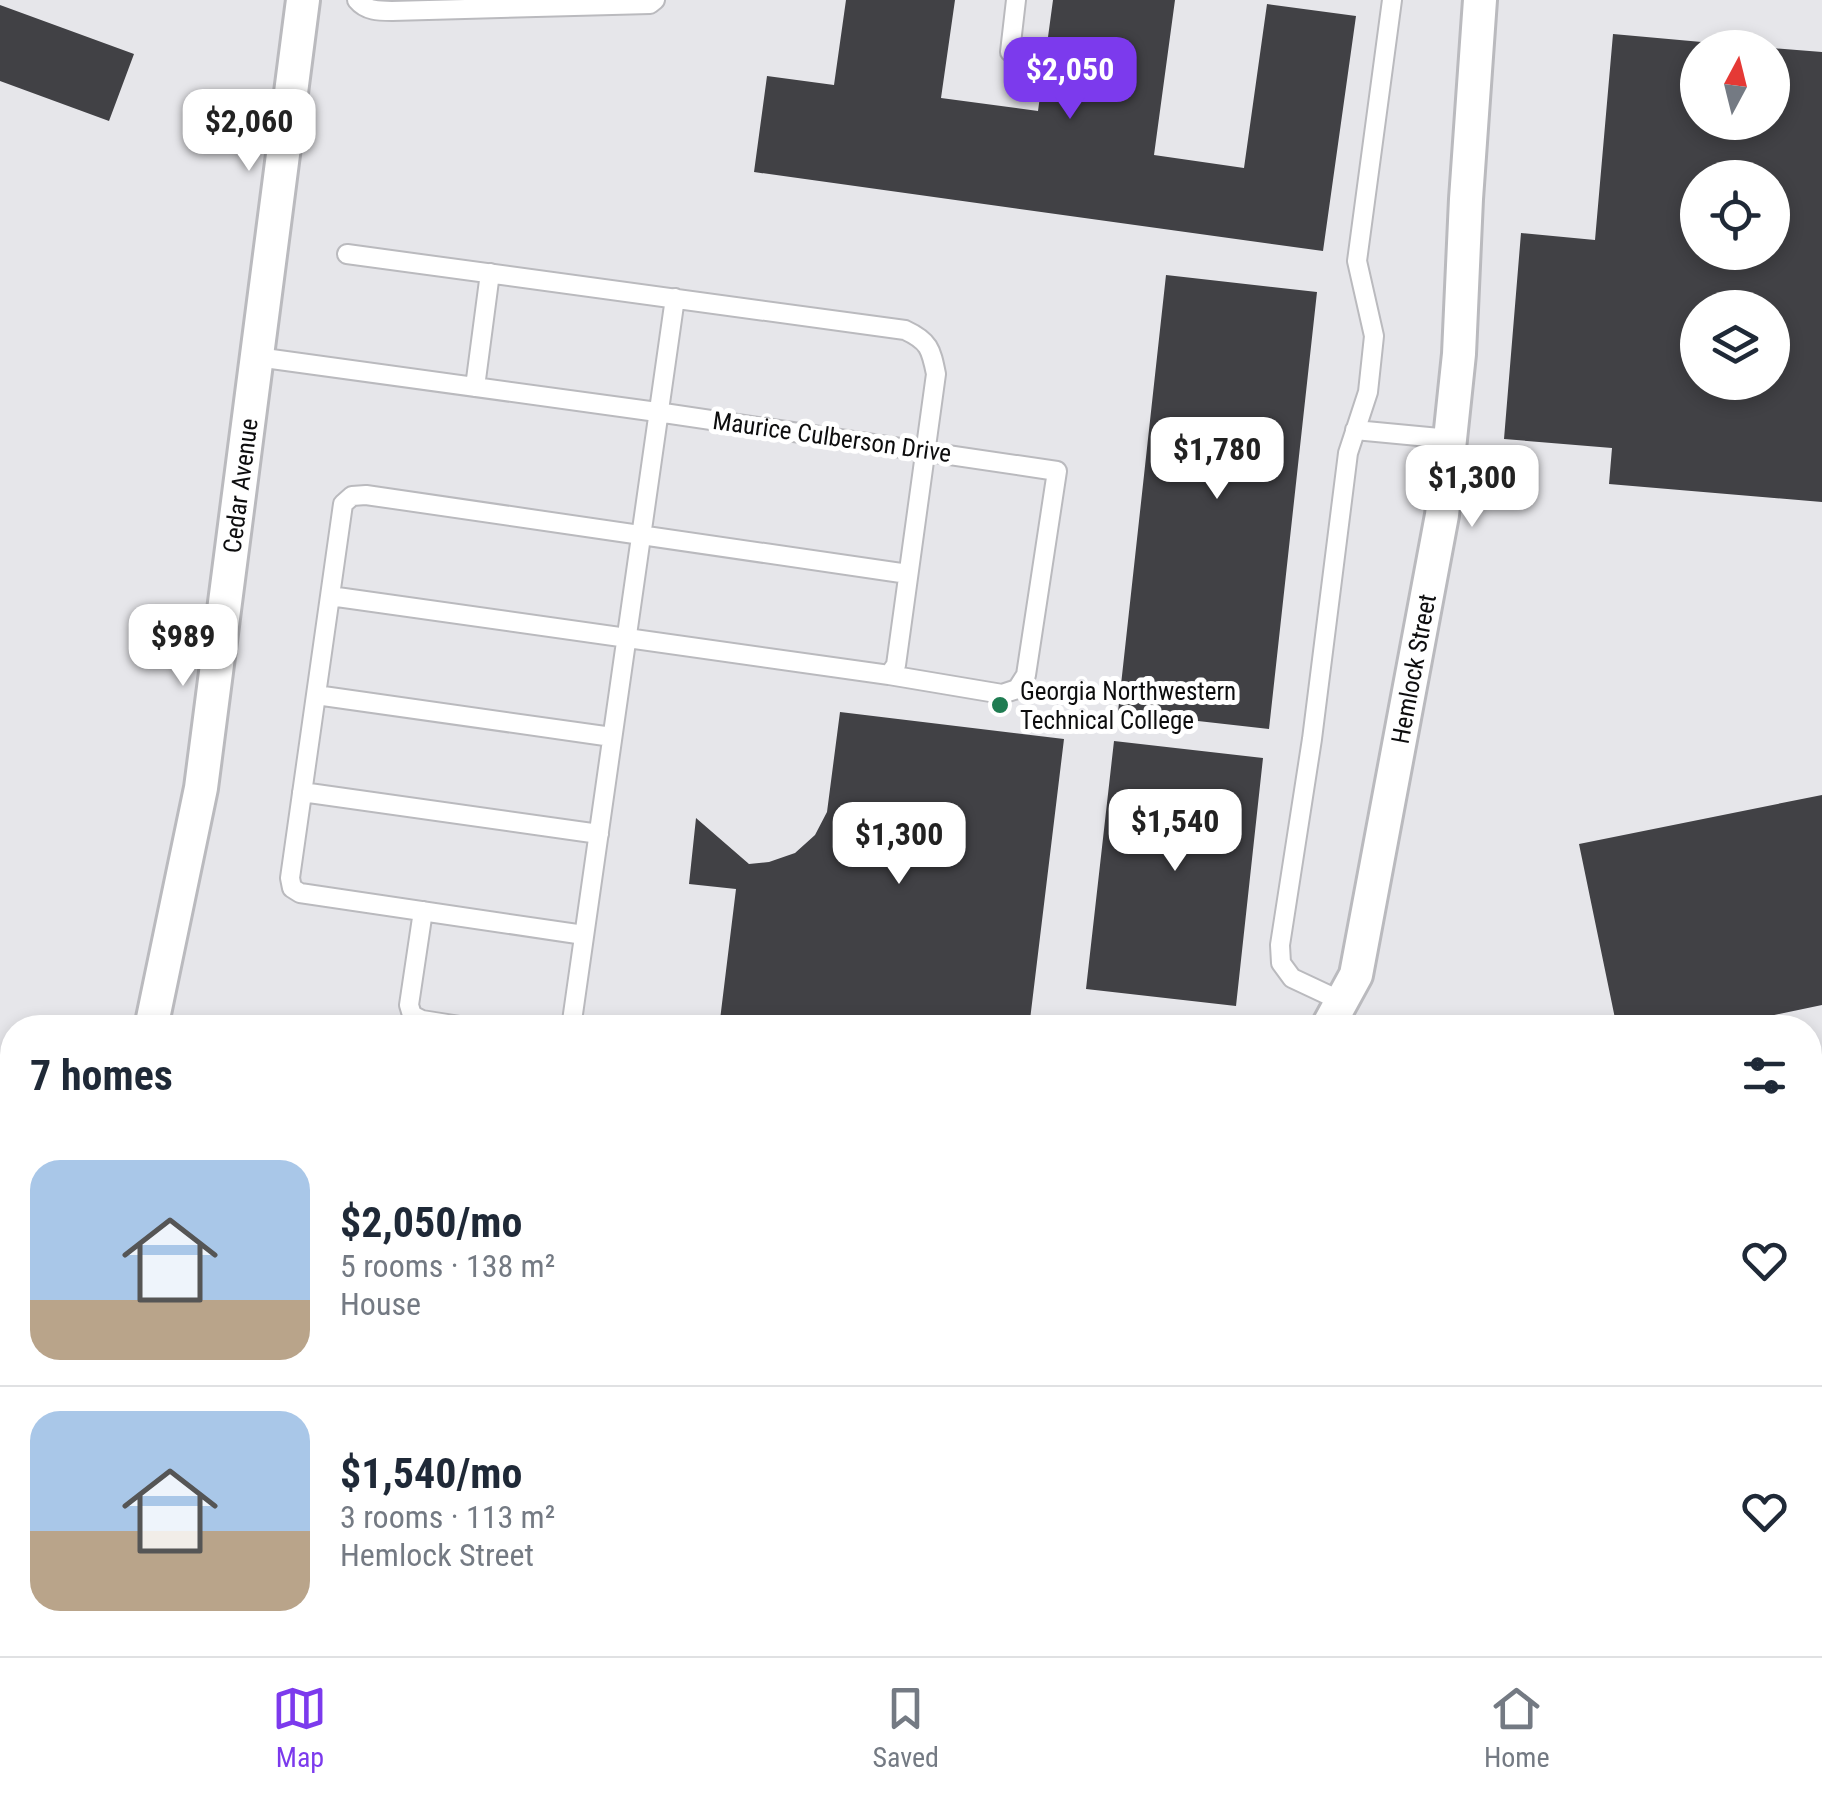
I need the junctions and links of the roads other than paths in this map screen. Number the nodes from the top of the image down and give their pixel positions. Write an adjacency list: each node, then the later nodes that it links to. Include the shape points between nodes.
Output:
1 (303, 0): 11 (street, Cedar Avenue)
2 (357, 0): 3 (lane, via 392,11)
3 (655, 0)
4 (1016, 0): 7 (lane)
5 (1392, 0): 14 (lane, via 1357,262 1374,336 1368,392)
6 (1480, 0): 15 (street, Hemlock Street)
7 (1010, 52)
8 (347, 254): 9 (lane)
9 (490, 273): 10 (lane); 12 (lane)
10 (675, 298): 13 (lane); 16 (lane, via 905,330 923,338 936,374)
11 (257, 357): 12 (lane, Maurice Culberson Drive); 29 (street, Cedar Avenue, via 201,788)
12 (475, 387): 13 (lane, Maurice Culberson Drive)
13 (657, 412): 16 (lane, Maurice Culberson Drive); 17 (lane)
14 (1355, 430): 15 (lane); 28 (lane, via 1280,945 1281,963 1292,978)
15 (1450, 439): 28 (street, Hemlock Street, via 1442,515 1360,956)
16 (925, 450): 18 (lane); 21 (lane, Maurice Culberson Drive, via 1057,471 1029,657 1017,689 1002,694)
17 (640, 535): 18 (lane); 19 (lane, via 352,496 343,504); 20 (lane)
18 (908, 574): 21 (lane, via 896,665)
19 (330, 596): 20 (lane); 22 (lane)
20 (626, 639): 21 (lane); 23 (lane)
21 (889, 675)
22 (316, 695): 23 (lane); 24 (lane)
23 (612, 737): 25 (lane)
24 (302, 792): 25 (lane); 26 (lane, via 292,888)
25 (599, 834): 27 (lane)
26 (423, 911): 27 (lane); 30 (lane)
27 (584, 935): 31 (lane)
28 (1334, 1014)
29 (154, 1015)
30 (412, 1015)
31 (573, 1015)

